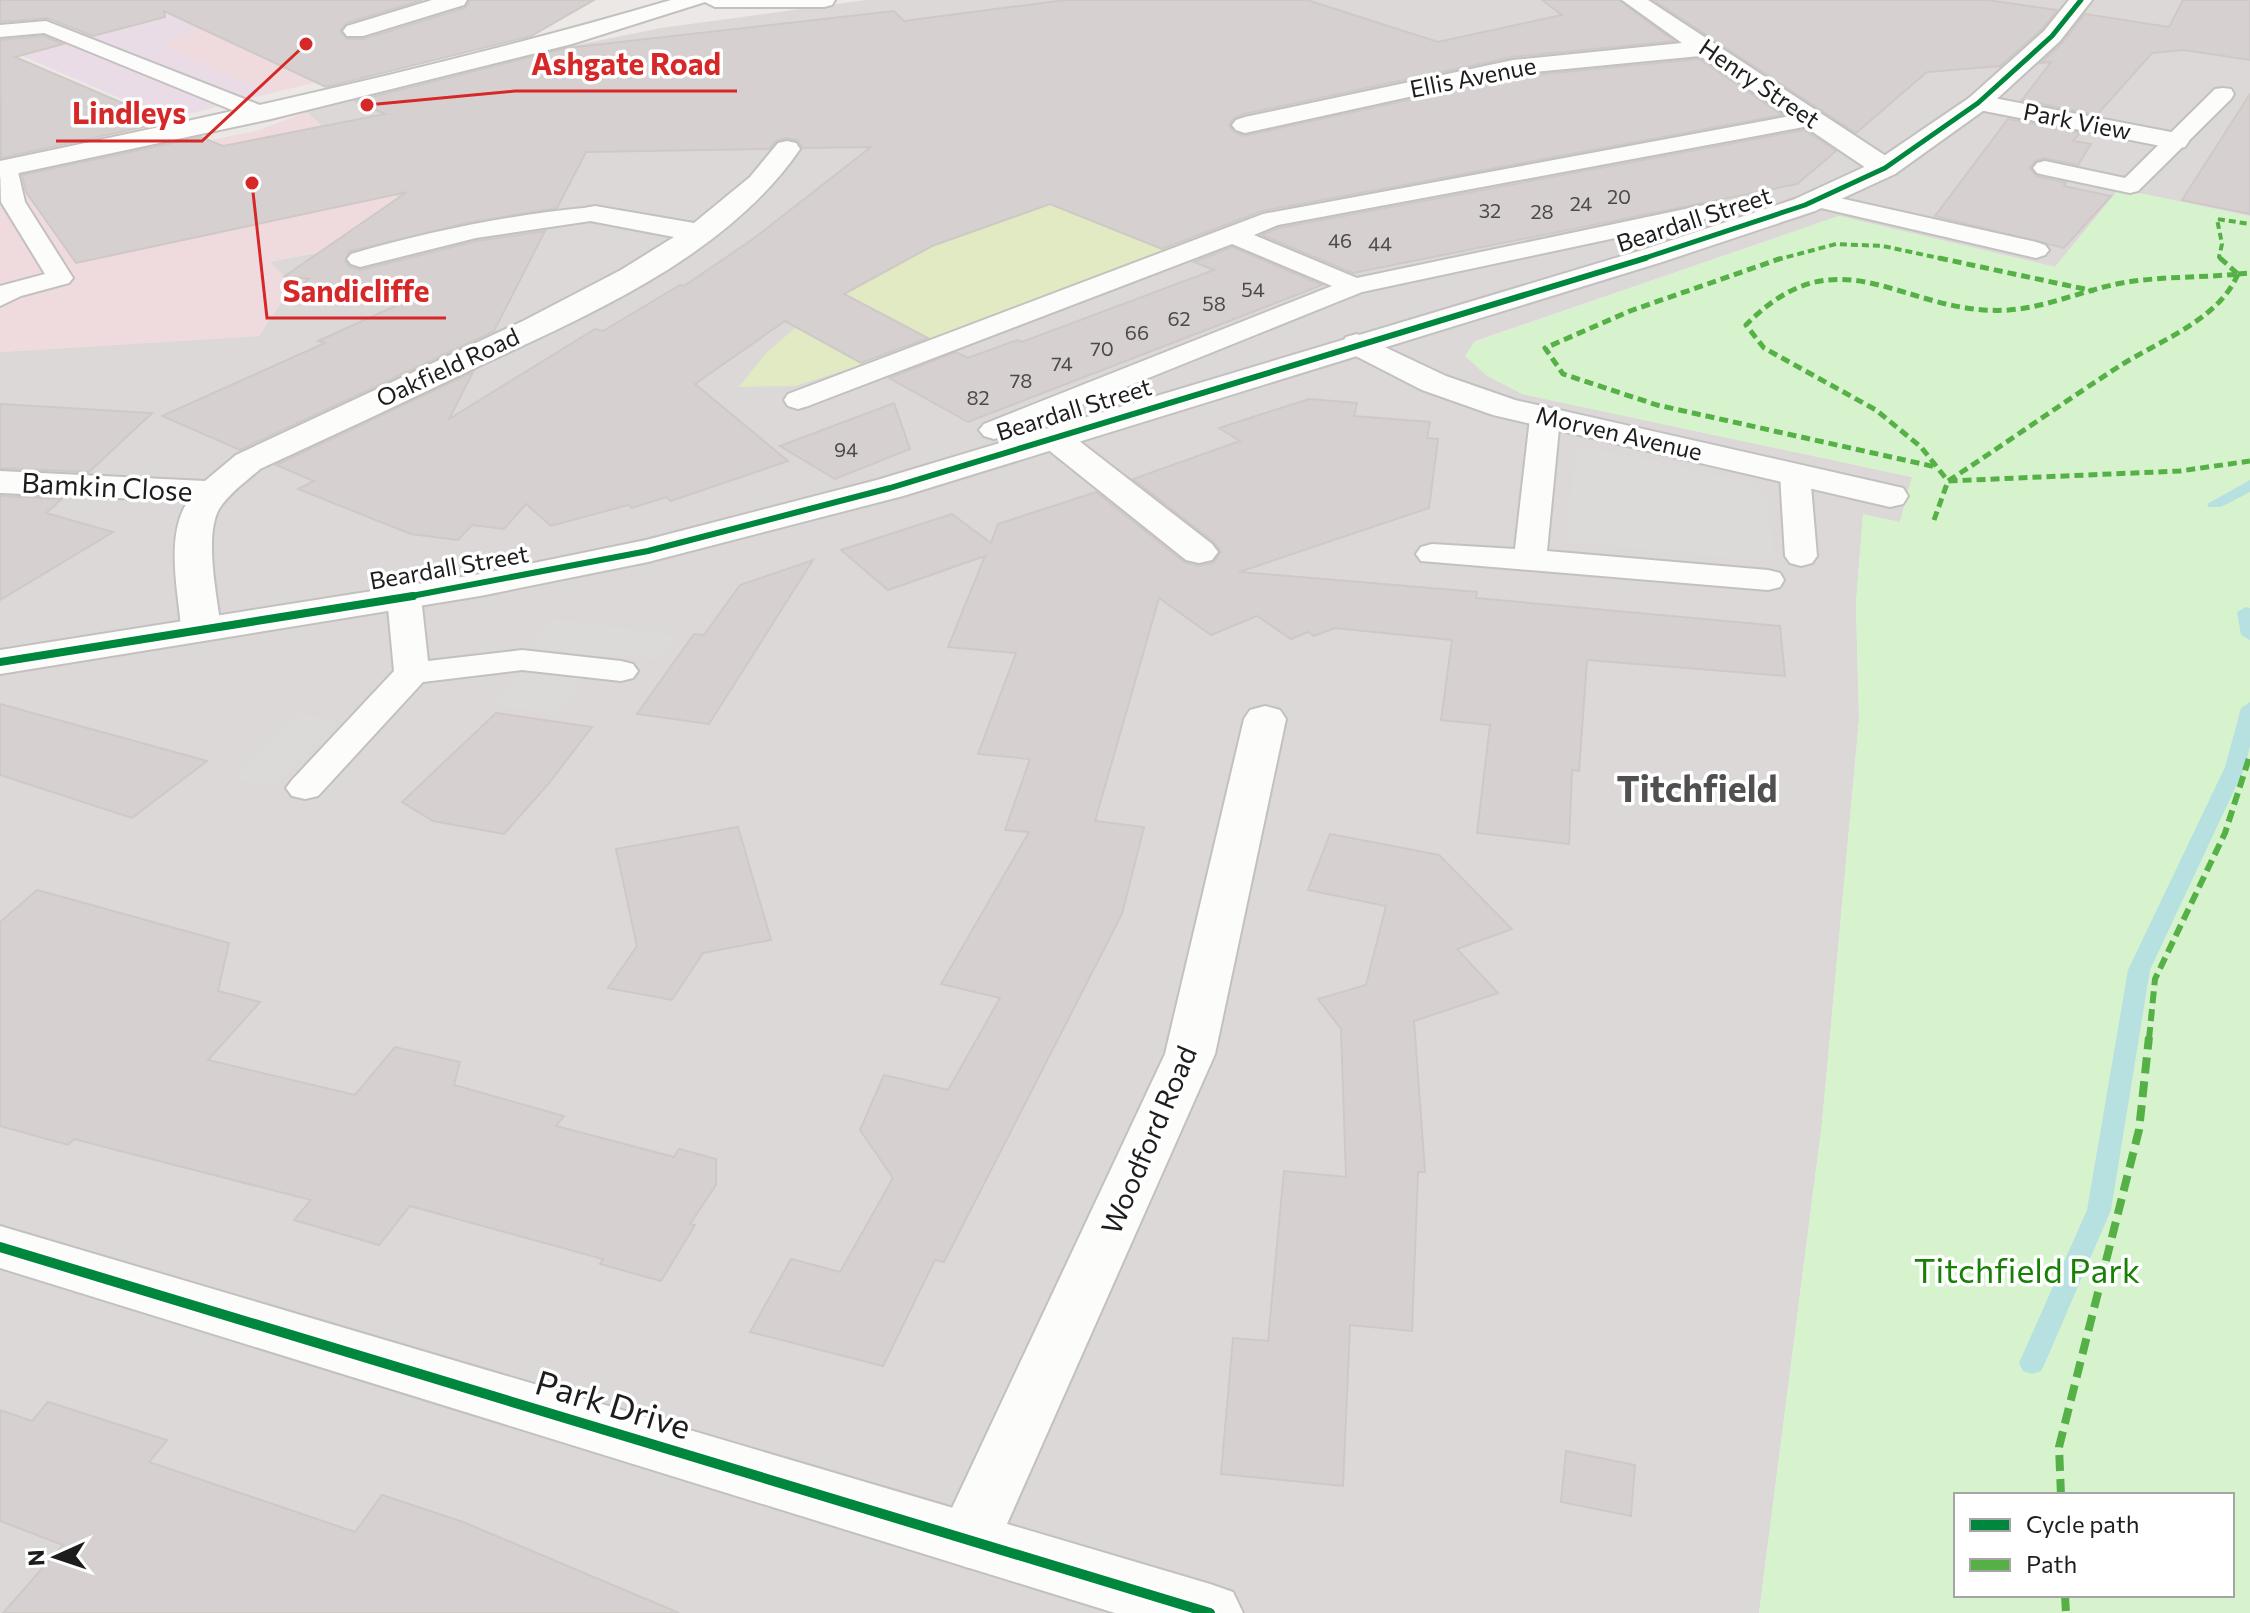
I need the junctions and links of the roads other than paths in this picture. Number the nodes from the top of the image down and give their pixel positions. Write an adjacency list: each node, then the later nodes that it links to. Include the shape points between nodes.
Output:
1 (456, 0): 8 (street)
2 (695, 0): 12 (street, via 564,39)
3 (715, 0): 4 (street)
4 (824, 0)
5 (1633, 0): 9 (street, Henry Street)
6 (2081, 0): 11 (street, Beardall Street, via 2052,36)
7 (0, 31): 12 (lane, via 46,27)
8 (355, 31)
9 (1704, 48): 13 (street, Henry Street); 14 (street, Ellis Avenue, via 1513,67)
10 (2223, 94): 15 (lane)
11 (1978, 103): 15 (street, Park View); 17 (street, Beardall Street)
12 (262, 114): 19 (street)
13 (1812, 119): 17 (street, Henry Street); 25 (lane, via 1272,219)
14 (1245, 125)
15 (2176, 141): 18 (lane, via 2130,186)
16 (787, 149): 24 (street, Oakfield Road, via 773,170)
17 (1885, 168): 20 (street, Beardall Street)
18 (2045, 168)
19 (4, 169): 30 (lane, via 13,202 60,278)
20 (1817, 200): 26 (lane); 27 (street, Beardall Street)
21 (1709, 211): 23 (lane, Beardall Street)
22 (595, 214): 24 (street); 28 (lane, via 532,218)
23 (1619, 230): 27 (lane, Beardall Street); 29 (lane, Beardall Street)
24 (699, 233): 40 (street, Oakfield Road, via 521,334 248,462)
25 (1232, 235): 29 (lane); 33 (lane)
26 (2036, 250)
27 (1661, 253): 31 (street, Beardall Street)
28 (360, 259)
29 (1355, 286): 32 (lane, Beardall Street)
30 (0, 298)
31 (1357, 344): 34 (street, Beardall Street); 35 (street, Morven Avenue, via 1434,383)
32 (1128, 377): 34 (lane, Beardall Street); 36 (lane, Beardall Street)
33 (798, 400)
34 (1169, 402): 37 (street, Beardall Street)
35 (1545, 418): 38 (street, Morven Avenue); 45 (lane)
36 (994, 430)
37 (1053, 437): 42 (street); 47 (street, Beardall Street, via 890,488 648,551)
38 (1795, 474): 41 (street, Morven Avenue); 44 (lane)
39 (0, 482): 40 (street, Bamkin Close)
40 (214, 492): 48 (street, Oakfield Road, via 198,516)
41 (1890, 496)
42 (1199, 552)
43 (1432, 554): 45 (lane)
44 (1801, 556)
45 (1530, 559): 46 (lane)
46 (1768, 580)
47 (404, 597): 48 (street, Beardall Street); 51 (lane)
48 (201, 628): 49 (street, Beardall Street)
49 (0, 662)
50 (621, 671): 51 (lane, via 522,660)
51 (412, 673): 53 (lane)
52 (1265, 719): 55 (street, Woodford Road, via 1190,1054)
53 (305, 788)
54 (0, 1247): 55 (street, Park Drive)
55 (969, 1540): 56 (street, Park Drive)
56 (1210, 1613)

